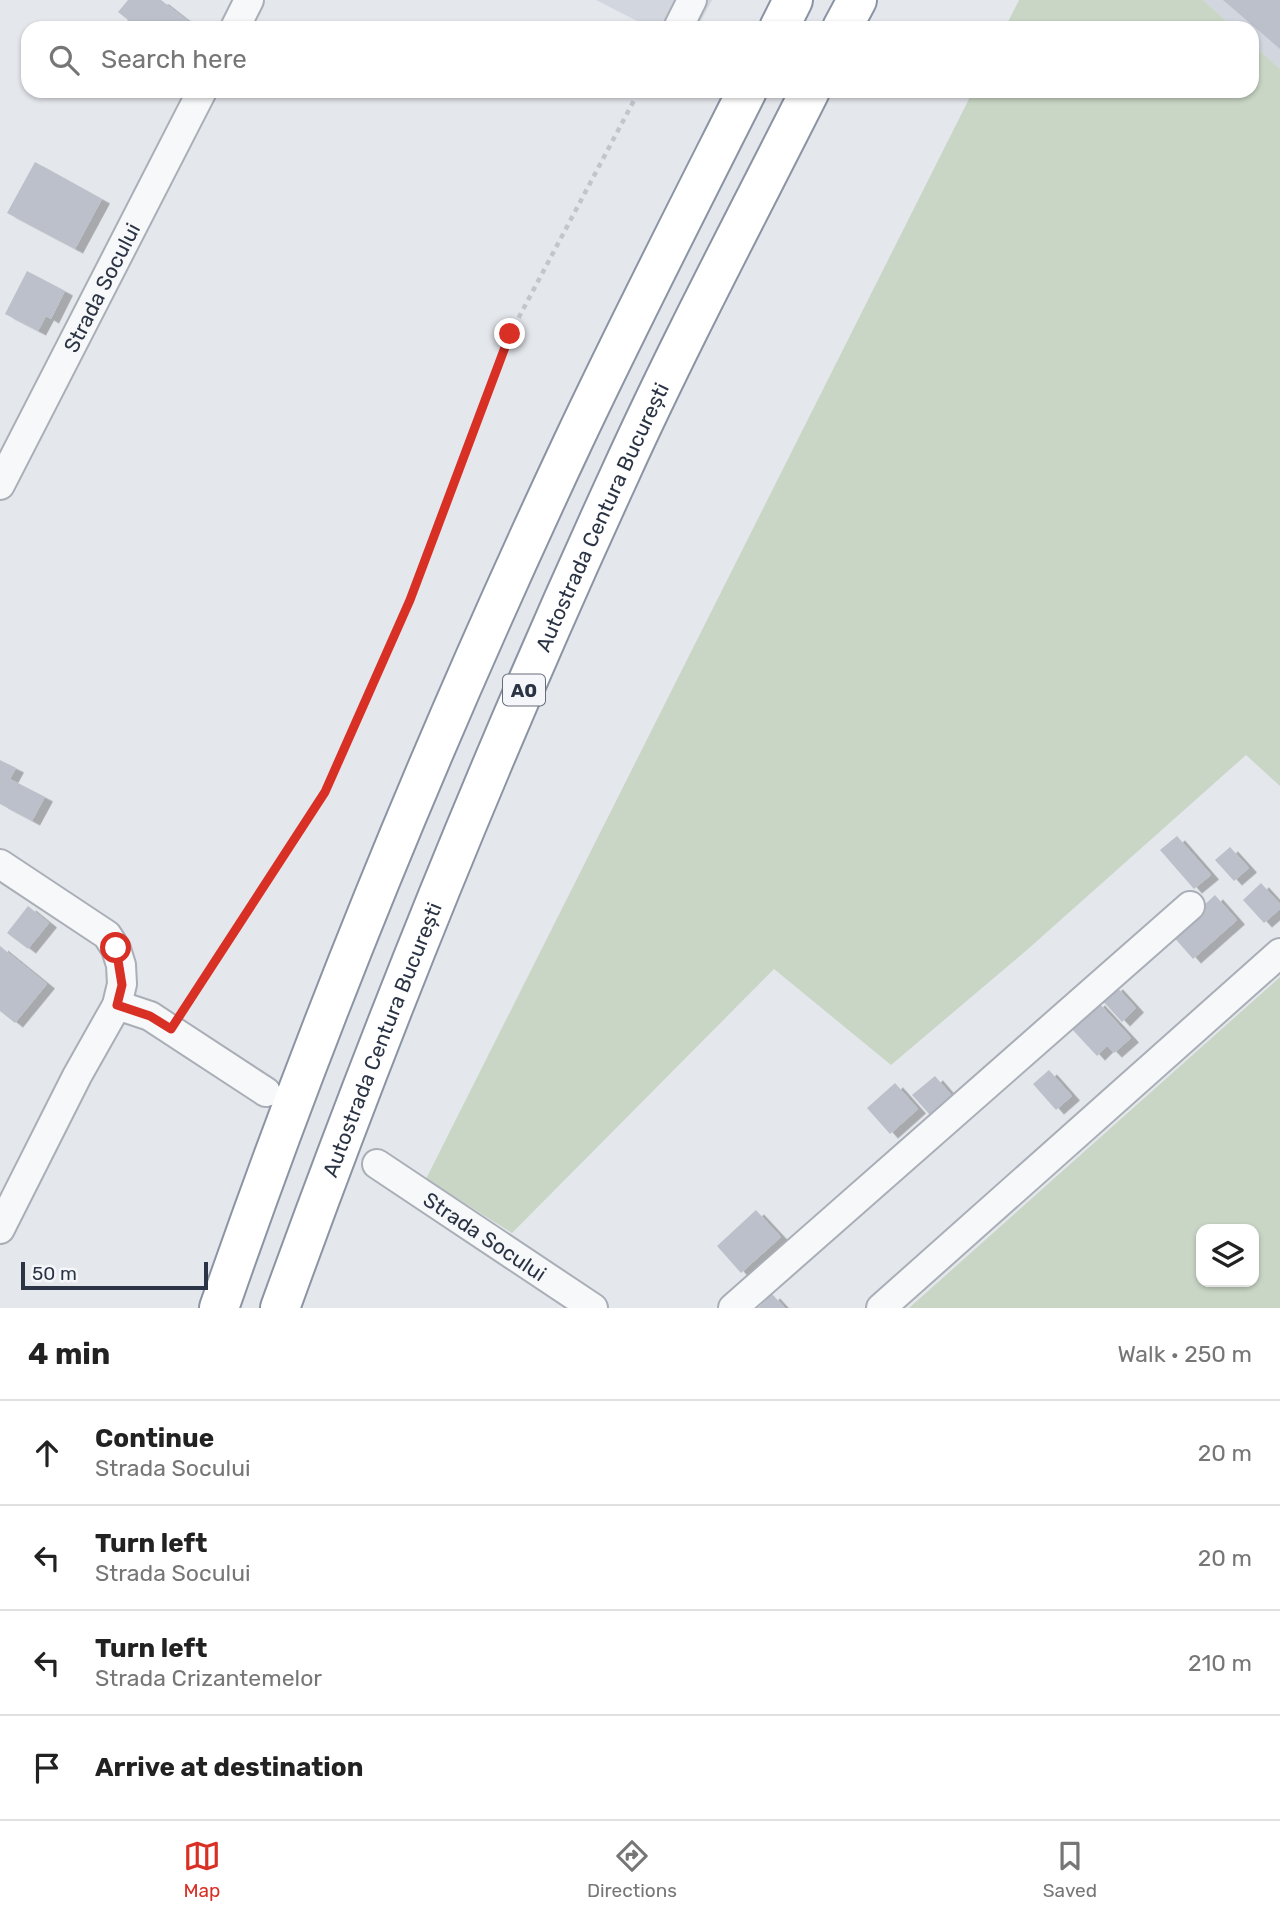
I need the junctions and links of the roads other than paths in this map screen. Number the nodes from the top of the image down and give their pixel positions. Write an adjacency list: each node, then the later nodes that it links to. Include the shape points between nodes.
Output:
1 (249, 0): 5 (street)
2 (692, 0): 6 (street)
3 (793, 0): 7 (highway)
4 (857, 0): 8 (highway)
5 (238, 21)
6 (681, 21)
7 (782, 21)
8 (846, 21)
9 (198, 98): 12 (street, Strada Socului)
10 (744, 98): 20 (highway, A0, via 572,444 443,737 275,1146)
11 (807, 98): 21 (highway, Autostrada Centura București / A0, via 622,470 551,627 331,1168)
12 (0, 485)
13 (0, 864): 16 (street, via 107,935 121,965)
14 (1190, 905): 23 (street)
15 (1280, 953): 24 (street)
16 (117, 1005): 17 (street, via 150,1016); 19 (street)
17 (266, 1091)
18 (377, 1164): 22 (street, Strada Socului)
19 (0, 1229)
20 (219, 1308)
21 (280, 1308)
22 (593, 1308)
23 (733, 1308)
24 (881, 1308)

